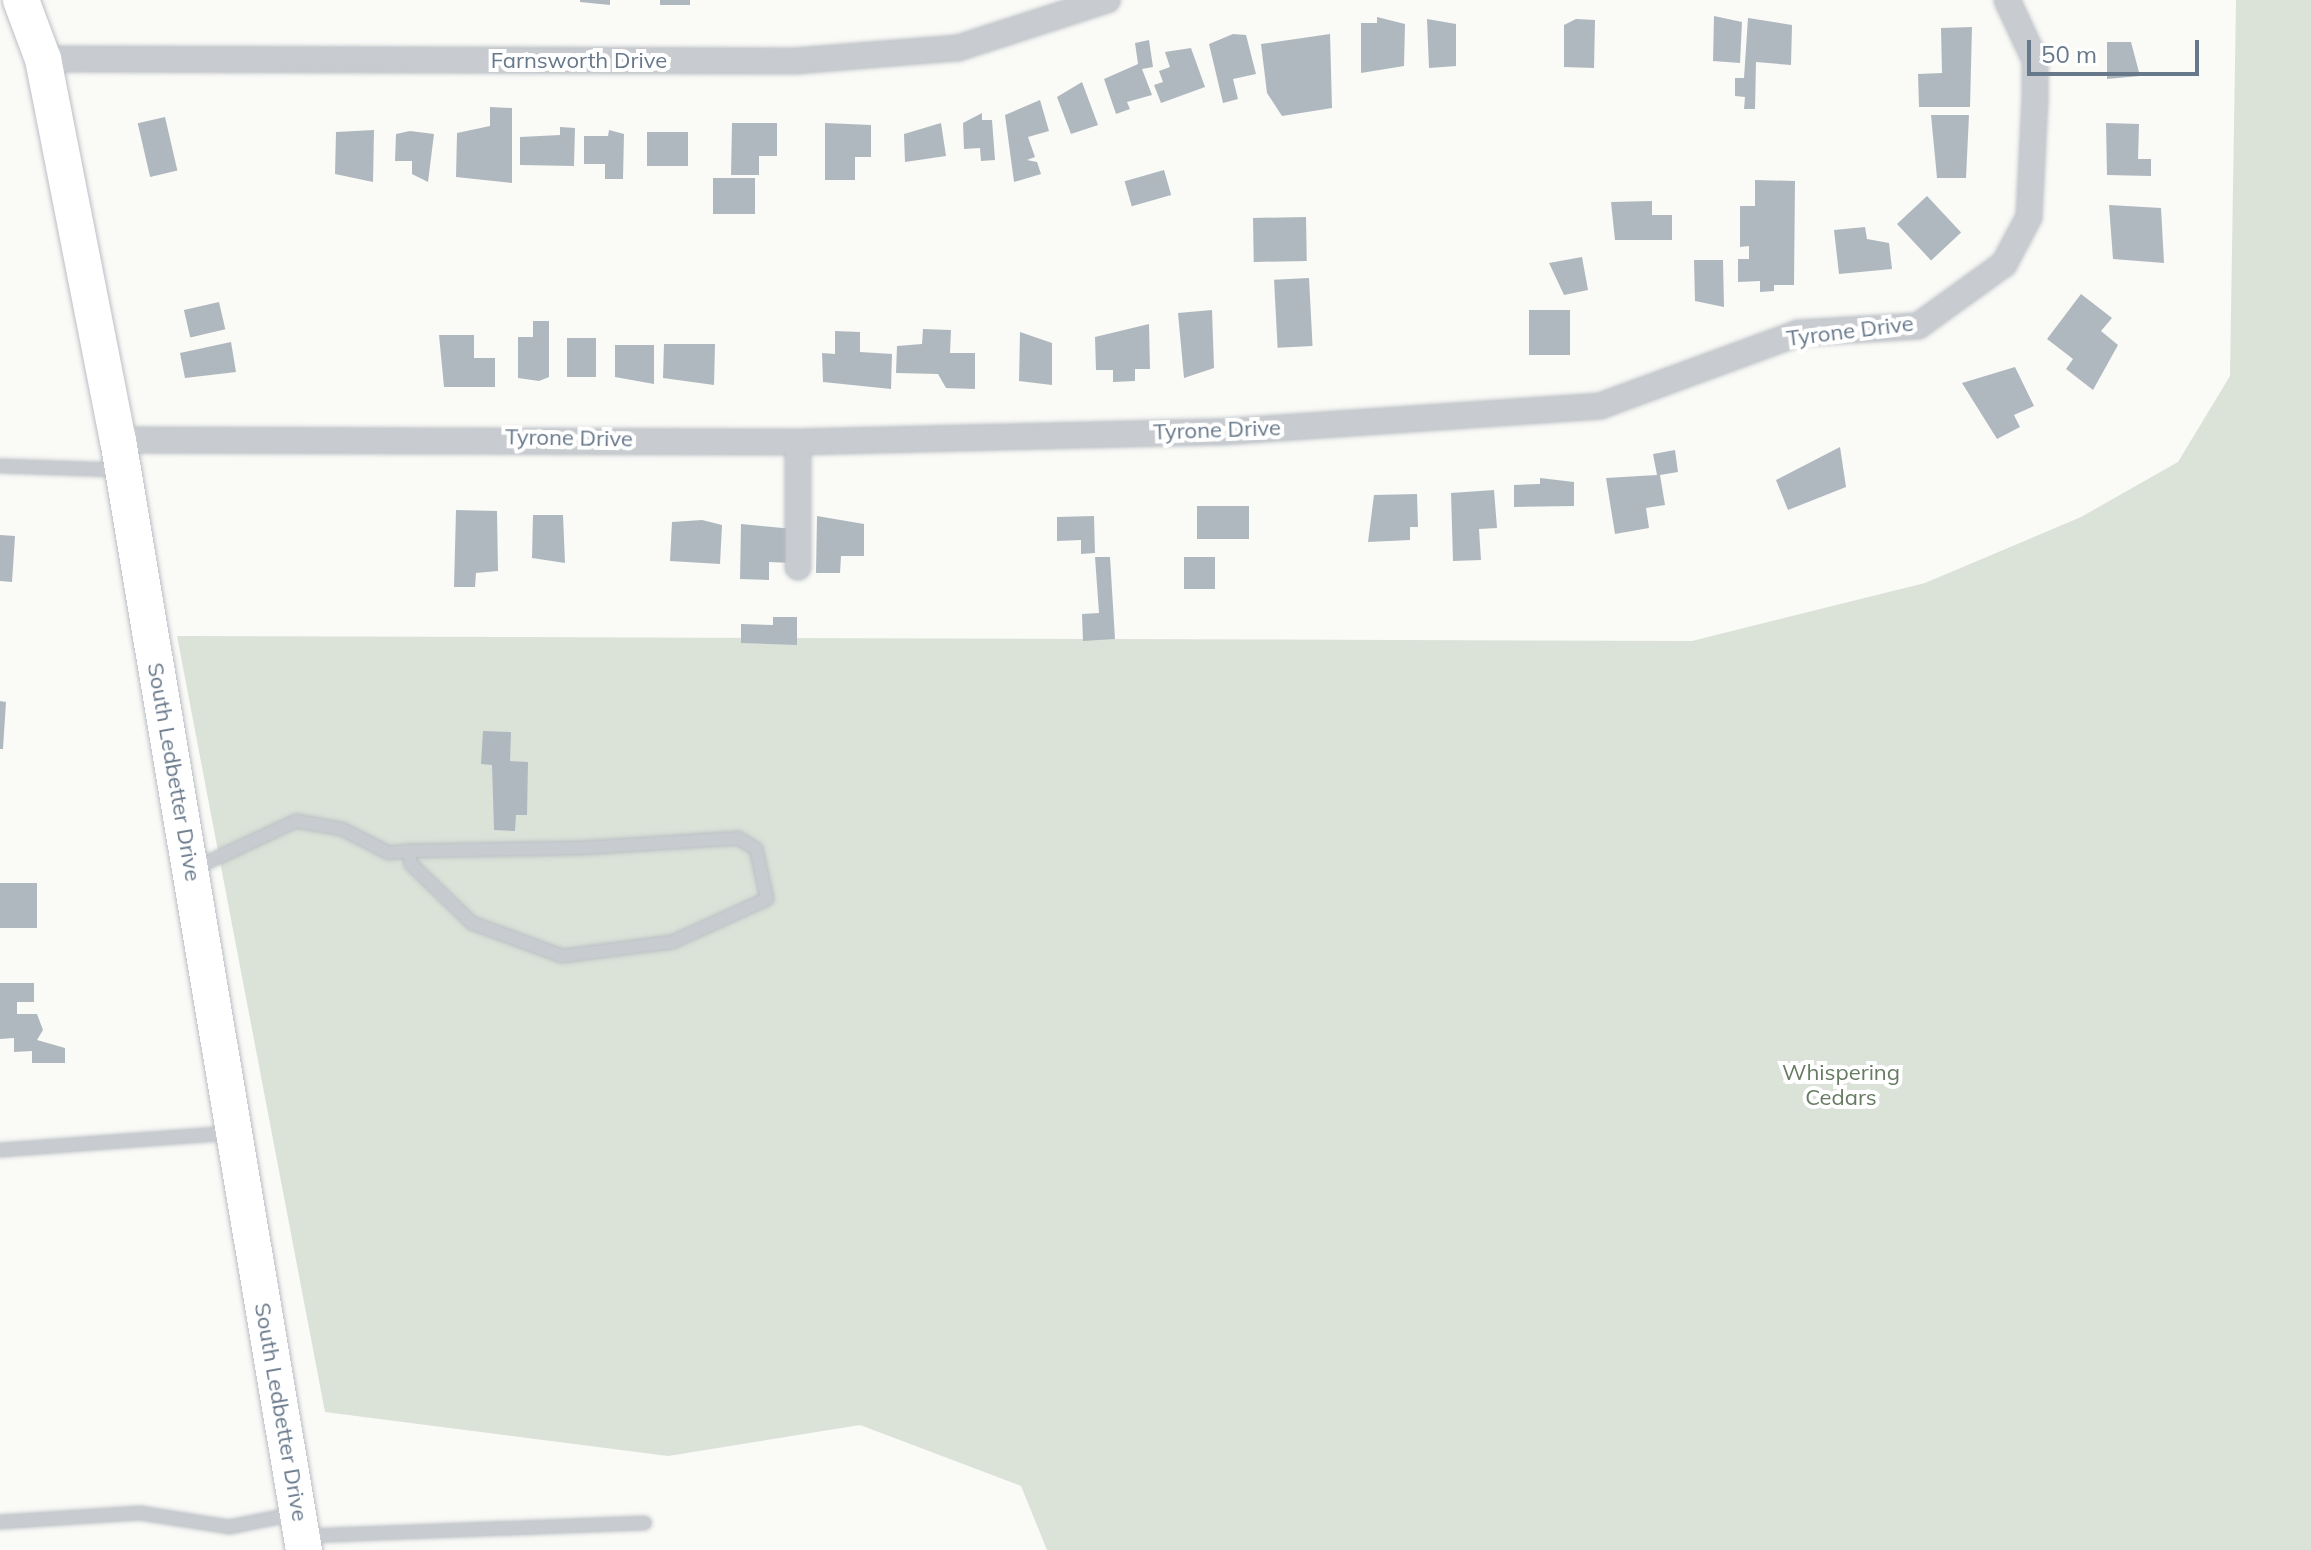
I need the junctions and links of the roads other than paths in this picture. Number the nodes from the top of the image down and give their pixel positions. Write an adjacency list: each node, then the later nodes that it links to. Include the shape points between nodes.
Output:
1 (21, 0): 4 (street, South Ledbetter Drive)
2 (1107, 0): 4 (street, Farnsworth Drive, via 958,48 795,61)
3 (2007, 0): 5 (street, Tyrone Drive, via 2035,60 2029,217 2004,264 1918,326 1798,333 1600,406 1221,432)
4 (43, 59): 6 (street, South Ledbetter Drive)
5 (798, 442): 6 (street, Tyrone Drive); 8 (street)
6 (121, 455): 7 (lane); 10 (street, South Ledbetter Drive)
7 (0, 466)
8 (798, 567)
9 (409, 851): 9 (lane, via 738,838 756,849 767,899 672,942 562,956 472,923 411,864); 10 (lane, via 389,853 342,829 296,821)
10 (190, 871): 11 (street, South Ledbetter Drive)
11 (234, 1133): 12 (lane); 15 (street, South Ledbetter Drive)
12 (0, 1150)
13 (0, 1522): 15 (lane, via 140,1513)
14 (645, 1523): 15 (lane)
15 (301, 1533)

